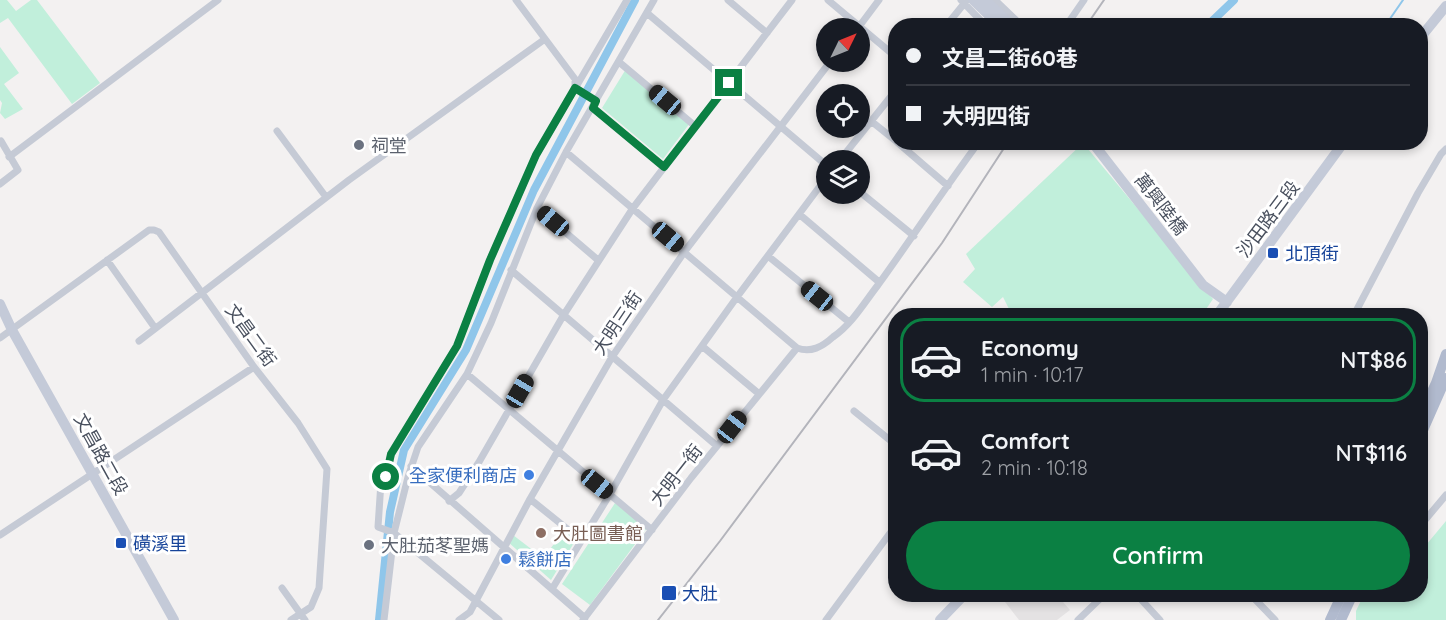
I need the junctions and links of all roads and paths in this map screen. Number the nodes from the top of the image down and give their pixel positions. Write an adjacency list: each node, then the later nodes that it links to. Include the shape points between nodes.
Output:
1 (218, 0): 48 (street)
2 (516, 0): 26 (street)
3 (627, 0): 31 (street)
4 (654, 0): 14 (street)
5 (728, 0): 24 (street)
6 (792, 0): 24 (street)
7 (828, 0): 15 (street)
8 (879, 0): 16 (street)
9 (985, 0): 20 (street)
10 (995, 0): 21 (street)
11 (1084, 0): 22 (street)
12 (966, 1): 17 (street); 18 (street); 19 (street)
13 (1446, 6): 23 (street)
14 (646, 13): 28 (street); 30 (street)
15 (848, 18)
16 (866, 18)
17 (952, 18)
18 (980, 18)
19 (989, 18)
20 (1004, 18)
21 (1014, 18)
22 (1072, 18)
23 (1428, 28)
24 (767, 33): 30 (street)
25 (870, 37): 27 (street)
26 (545, 39): 31 (street, via 575,79); 54 (street)
27 (888, 51)
28 (619, 62): 33 (street); 35 (street)
29 (822, 72): 36 (street, 大明三街)
30 (729, 83): 35 (street); 36 (street)
31 (575, 88): 33 (street); 103 (street, via 536,155 457,346 391,454 386,477 381,482 378,527)
32 (888, 100): 34 (street)
33 (594, 105): 47 (street); 50 (street)
34 (871, 120): 38 (street); 41 (street)
35 (695, 126): 50 (street)
36 (780, 126): 49 (street); 60 (street, 大明三街)
37 (277, 131): 54 (street)
38 (888, 135)
39 (1, 141): 48 (street)
40 (1446, 149): 72 (street, via 1418,193)
41 (848, 150)
42 (905, 150): 52 (street)
43 (973, 150): 52 (street)
44 (1098, 150): 66 (street, 萬興陸橋)
45 (1107, 150): 66 (street, 萬興陸橋)
46 (1338, 150): 69 (street, 沙田路三段)
47 (566, 152): 56 (street); 57 (street)
48 (9, 157): 51 (street, via 18,170)
49 (816, 157)
50 (664, 167): 57 (street)
51 (0, 184)
52 (948, 186): 59 (street)
53 (816, 191): 58 (street)
54 (326, 197): 67 (street)
55 (870, 200): 59 (street)
56 (537, 208): 63 (street); 64 (street)
57 (633, 208): 60 (street); 63 (street)
58 (799, 214): 61 (street); 65 (street)
59 (914, 236): 65 (street)
60 (685, 251): 68 (street); 82 (street, 大明三街)
61 (768, 256): 68 (street); 74 (street)
62 (107, 260): 67 (street, 文昌二街, via 154,230); 75 (street); 76 (street, 文昌二街)
63 (598, 260): 73 (street)
64 (512, 270): 73 (street); 84 (street)
65 (879, 282): 74 (street)
66 (1206, 283): 69 (street)
67 (201, 293): 75 (street); 83 (street, 文昌二街)
68 (737, 297): 79 (street); 80 (street)
69 (1227, 302): 71 (street, 沙田路三段)
70 (0, 304): 76 (street, 文昌路二段)
71 (1222, 308)
72 (1358, 308)
73 (563, 316): 82 (street); 89 (street)
74 (849, 322): 80 (street, via 812,351)
75 (155, 328): 78 (street)
76 (12, 330): 77 (street, 文昌二街); 96 (street, 文昌路二段)
77 (0, 338)
78 (139, 340)
79 (702, 346): 86 (street); 87 (street)
80 (796, 348): 86 (street, 大明一街)
81 (1446, 354): 88 (main road)
82 (612, 357): 87 (street); 94 (street, 大明三街)
83 (254, 367): 96 (street); 117 (street, 文昌二街, via 298,423 327,469 319,588)
84 (467, 374): 89 (street); 95 (street, via 418,447)
85 (1446, 378): 91 (main road)
86 (758, 393): 93 (street, 大明一街)
87 (663, 400): 93 (street); 97 (street)
88 (1428, 400)
89 (510, 410): 94 (street); 100 (street, via 459,493)
90 (854, 411): 92 (street)
91 (1428, 419)
92 (888, 439)
93 (717, 446): 102 (street, 大明一街)
94 (557, 451): 97 (street); 99 (street, 大明三街)
95 (411, 466): 100 (street); 103 (street)
96 (93, 475): 104 (street); 119 (street, 文昌路二段)
97 (610, 494): 102 (street); 106 (street)
98 (1446, 495): 101 (street)
99 (530, 499): 106 (street); 107 (street, 大明三街)
100 (449, 501): 107 (street)
101 (1428, 516)
102 (652, 530): 118 (street, 大明一街)
103 (394, 533): 110 (street); 121 (street)
104 (0, 535)
105 (888, 536): 124 (street)
106 (581, 540): 109 (street)
107 (504, 547): 109 (street); 110 (street, 大明三街)
108 (282, 588): 117 (street)
109 (552, 590): 118 (street)
110 (476, 600): 122 (street, 大明三街, via 470,612); 123 (street)
111 (957, 602): 125 (street)
112 (1097, 602): 126 (street)
113 (1143, 602): 127 (street)
114 (1258, 602): 128 (street)
115 (1338, 602): 129 (main road)
116 (1349, 602): 130 (main road)
117 (303, 617): 120 (street, 文昌二街)
118 (584, 619)
119 (174, 620)
120 (291, 620)
121 (384, 620)
122 (459, 620)
123 (499, 620)
124 (826, 620)
125 (940, 620)
126 (1078, 620)
127 (1160, 620)
128 (1275, 620)
129 (1330, 620)
130 (1341, 620)

